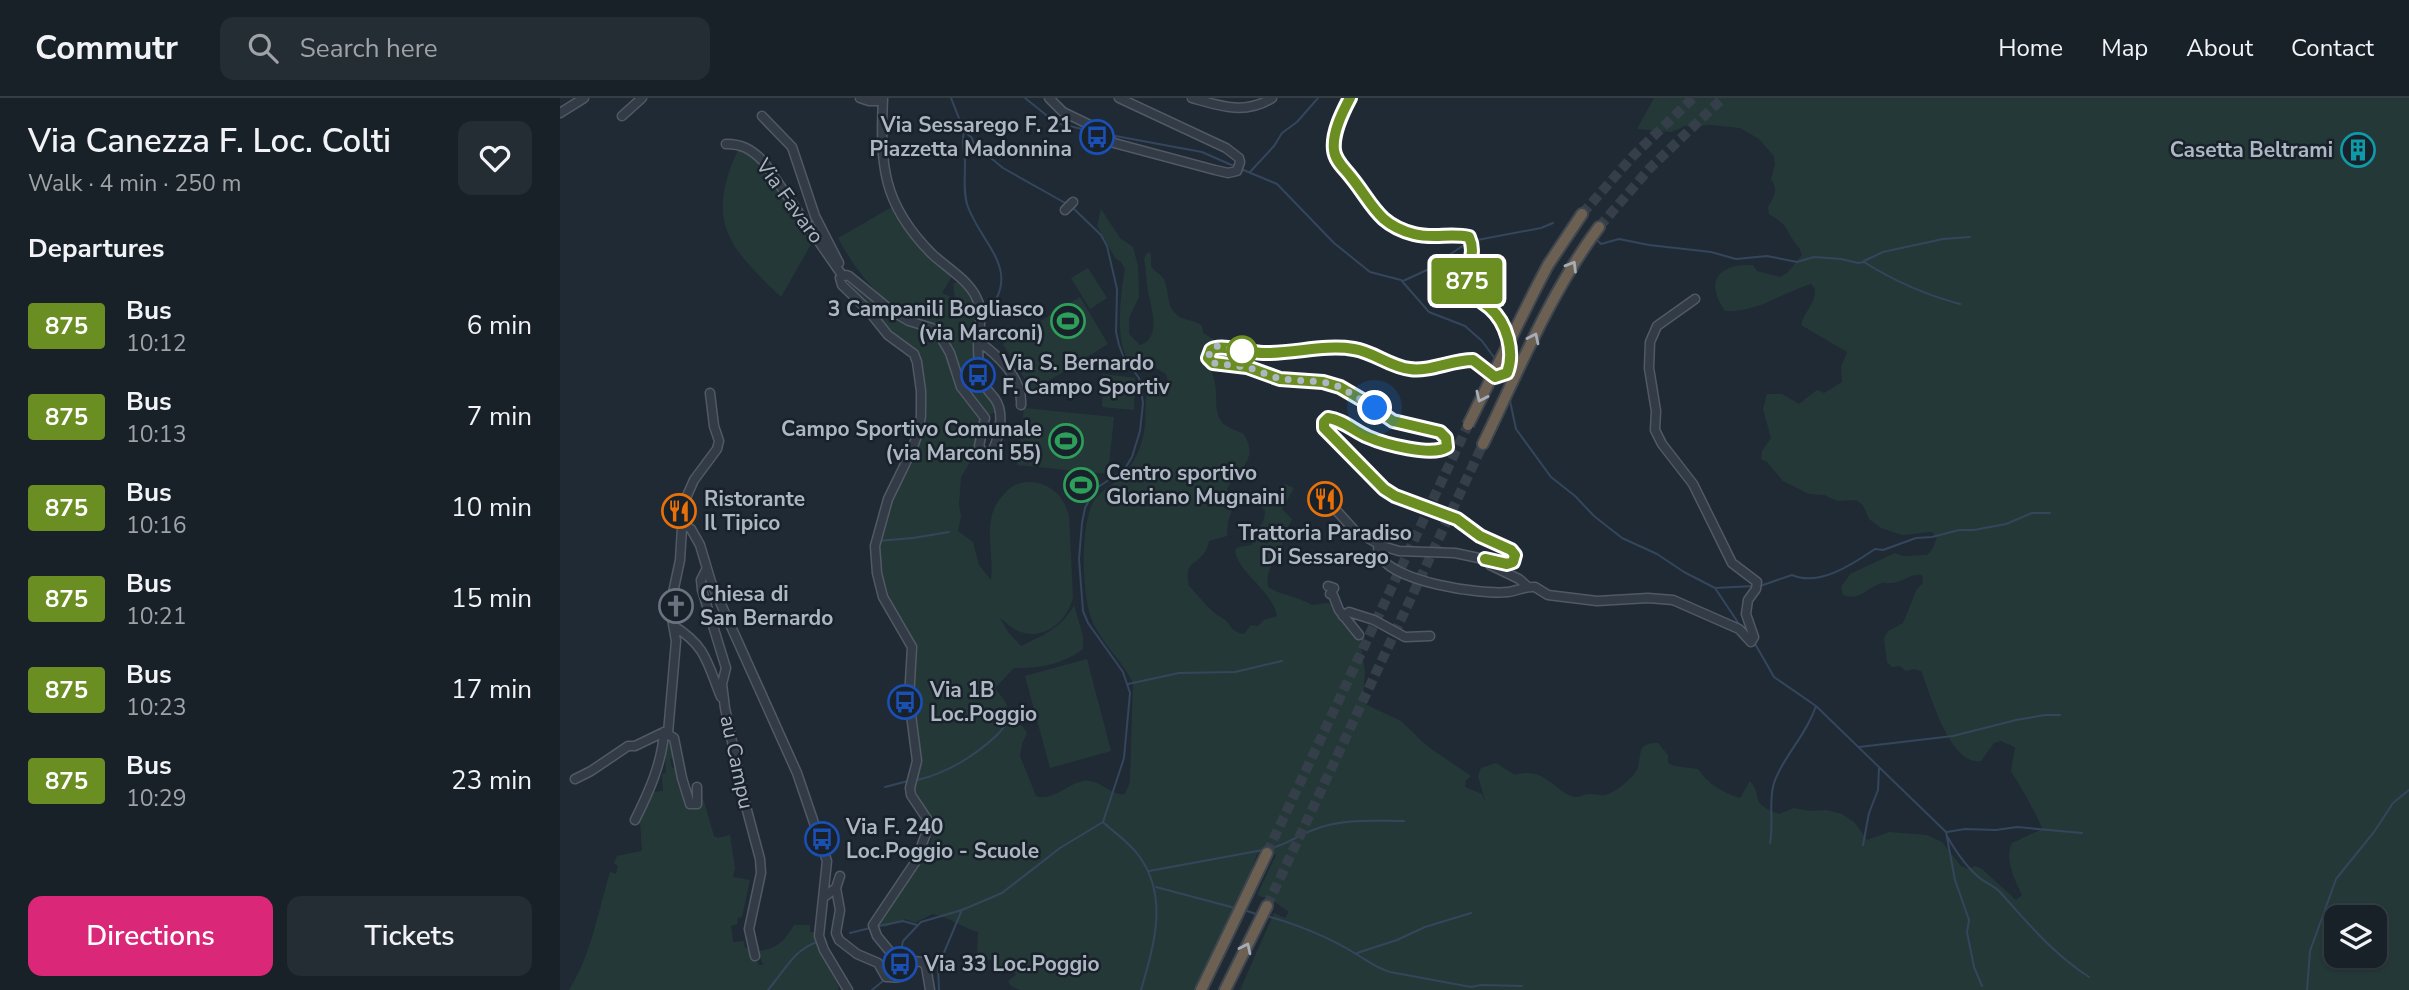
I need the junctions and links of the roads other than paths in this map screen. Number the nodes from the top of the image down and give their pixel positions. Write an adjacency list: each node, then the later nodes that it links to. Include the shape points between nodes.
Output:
1 (584, 98): 10 (street)
2 (642, 98): 11 (street)
3 (860, 98): 9 (street)
4 (1049, 98): 5 (street, via 1063,112 1114,143 1228,173 1238,168 1239,158 1226,149)
5 (1119, 98)
6 (1192, 98): 7 (street, via 1238,109)
7 (1272, 98)
8 (1350, 98): 28 (street, via 1335,135 1338,161 1372,209 1396,227 1432,237 1469,237 1473,247 1467,284 1500,318 1509,348 1507,373 1491,376 1473,360 1409,369 1367,351 1336,347 1258,353 1219,346 1213,348 1209,360 1280,379 1340,387 1393,421 1440,432 1447,447 1429,451 1381,443 1337,419 1324,422 1324,428 1384,489 1457,519 1515,555 1509,564)
9 (883, 99): 20 (street, via 881,145 895,205 920,241 973,291 982,314)
10 (560, 113)
11 (622, 116)
12 (762, 116): 18 (street, via 792,147 815,216)
13 (726, 144): 18 (street, Via Favaro, via 748,148 763,160)
14 (1073, 202): 15 (street)
15 (1065, 210)
16 (1582, 214): 23 (highway, one-way to 23, bridge, via 1548,265)
17 (1598, 227): 24 (highway, one-way to 17, via 1549,307)
18 (844, 275): 20 (street, via 899,317 939,334 961,387 985,418 979,447 988,453 994,448 1000,419 997,401 981,379); 49 (street, via 840,280 845,288 888,335 914,354 920,376 918,433 888,499 875,546 883,597 912,647 909,699 917,761 911,795 928,828 915,862 873,927)
19 (1695, 299): 31 (street, via 1652,332 1649,368 1655,430 1693,484 1732,563 1756,586 1746,614 1752,641 1739,629 1672,600 1597,601 1548,595)
20 (978, 341): 22 (street, via 1006,366 1021,395)
21 (710, 393): 26 (street, via 719,441 686,498 681,511)
22 (1021, 405)
23 (1468, 425)
24 (1483, 444)
25 (1328, 500): 27 (street, via 1354,530)
26 (685, 525): 29 (street, au Campu, via 694,532); 33 (street, via 670,607)
27 (1378, 543): 28 (street, via 1399,551); 31 (street, via 1379,554 1388,564 1423,581 1458,589 1510,592)
28 (1485, 559): 31 (street, via 1486,564)
29 (706, 570): 36 (street, au Campu, via 702,590 726,668 722,684); 41 (street, au Campu, via 797,773)
30 (1328, 586): 32 (street, via 1334,588 1329,594)
31 (1528, 587)
32 (1343, 616): 34 (street); 35 (street, via 1349,612 1361,615 1405,637)
33 (674, 626): 36 (street, via 704,652); 37 (street)
34 (1359, 635)
35 (1430, 636)
36 (725, 708): 48 (street, au Campu, via 760,859 749,929)
37 (666, 732): 38 (street, via 628,746); 39 (street, via 674,738 690,804 697,804); 40 (street, via 657,771)
38 (575, 779)
39 (697, 787)
40 (635, 820)
41 (823, 852): 45 (street, via 827,871); 47 (street)
42 (1267, 853): 52 (highway)
43 (840, 876): 44 (street)
44 (836, 888): 45 (street); 49 (street, via 839,940 878,963 886,977 906,975 912,967)
45 (824, 897): 47 (street)
46 (1267, 906): 53 (highway, one-way to 46)
47 (819, 925): 50 (street, via 824,950)
48 (755, 956)
49 (900, 961): 51 (street, via 922,962)
50 (848, 990)
51 (930, 990)
52 (1201, 990)
53 (1225, 990)

